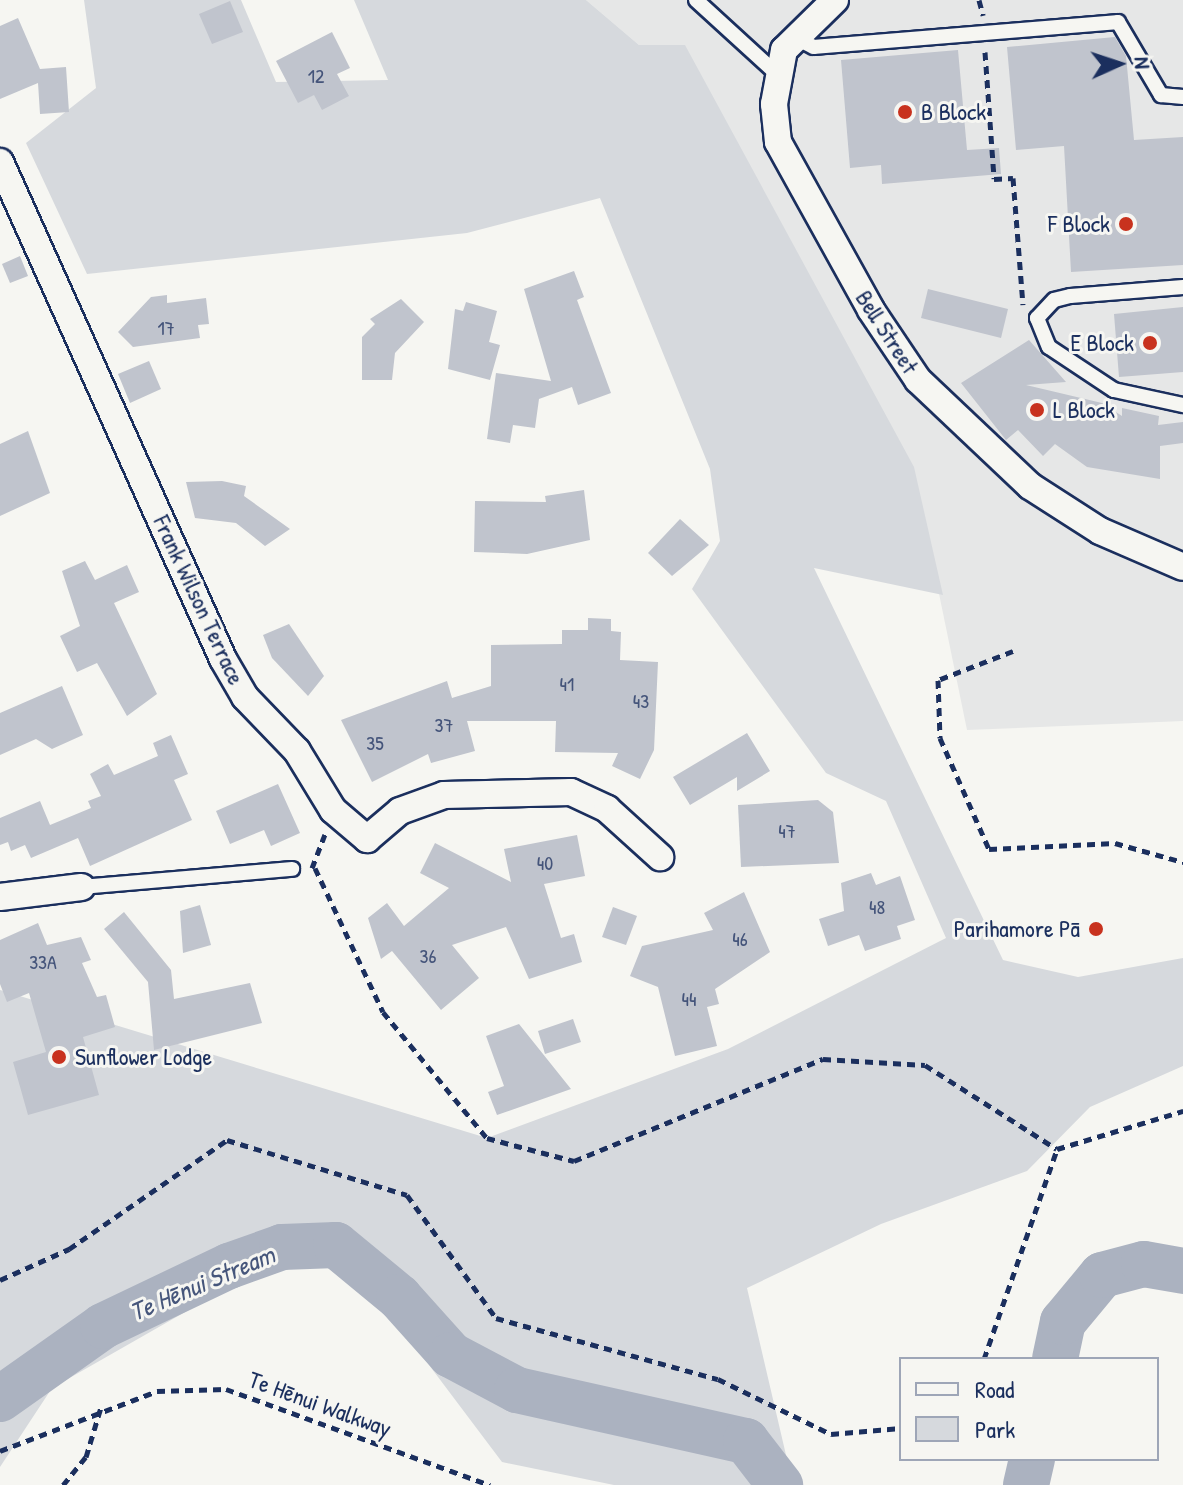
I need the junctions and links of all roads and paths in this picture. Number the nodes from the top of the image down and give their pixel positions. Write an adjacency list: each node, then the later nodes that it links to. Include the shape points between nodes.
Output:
1 (696, 0): 6 (lane)
2 (835, 0): 5 (street, Bell Street)
3 (979, 0): 4 (path)
4 (985, 33): 5 (lane, via 814,47); 7 (lane, via 1118,22 1161,95); 10 (path, via 994,179 1013,178 1025,335)
5 (793, 37): 6 (street, Bell Street)
6 (776, 73): 12 (street, Bell Street, via 778,142 792,176 918,380 1030,486 1100,531)
7 (1183, 97)
8 (0, 162): 14 (street, Frank Wilson Terrace, via 223,659 245,697 297,751)
9 (1183, 287): 10 (lane, via 1054,300 1037,318)
10 (1043, 334): 11 (lane, via 1049,347 1114,390)
11 (1183, 405)
12 (1183, 567)
13 (1013, 651): 16 (path, via 938,680 940,738 989,849 1115,843)
14 (333, 810): 15 (street, Frank Wilson Terrace, via 367,839 400,811 444,795 571,792 607,809); 17 (path)
15 (660, 857)
16 (1183, 862)
17 (315, 868): 18 (path); 22 (path, via 383,1012 487,1138 574,1161 823,1059 925,1065)
18 (292, 869): 19 (lane)
19 (81, 887): 20 (street)
20 (0, 897)
21 (1183, 1111): 22 (path)
22 (1057, 1149): 24 (path)
23 (0, 1280): 26 (path, via 69,1249 227,1140 407,1195 496,1318 718,1379 831,1434)
24 (985, 1357)
25 (101, 1407): 27 (path, Te Hēnui Walkway); 28 (path, via 86,1457); 29 (path, Te Hēnui Walkway, via 157,1391 226,1389)
26 (899, 1428)
27 (0, 1451)
28 (63, 1485)
29 (490, 1485)

